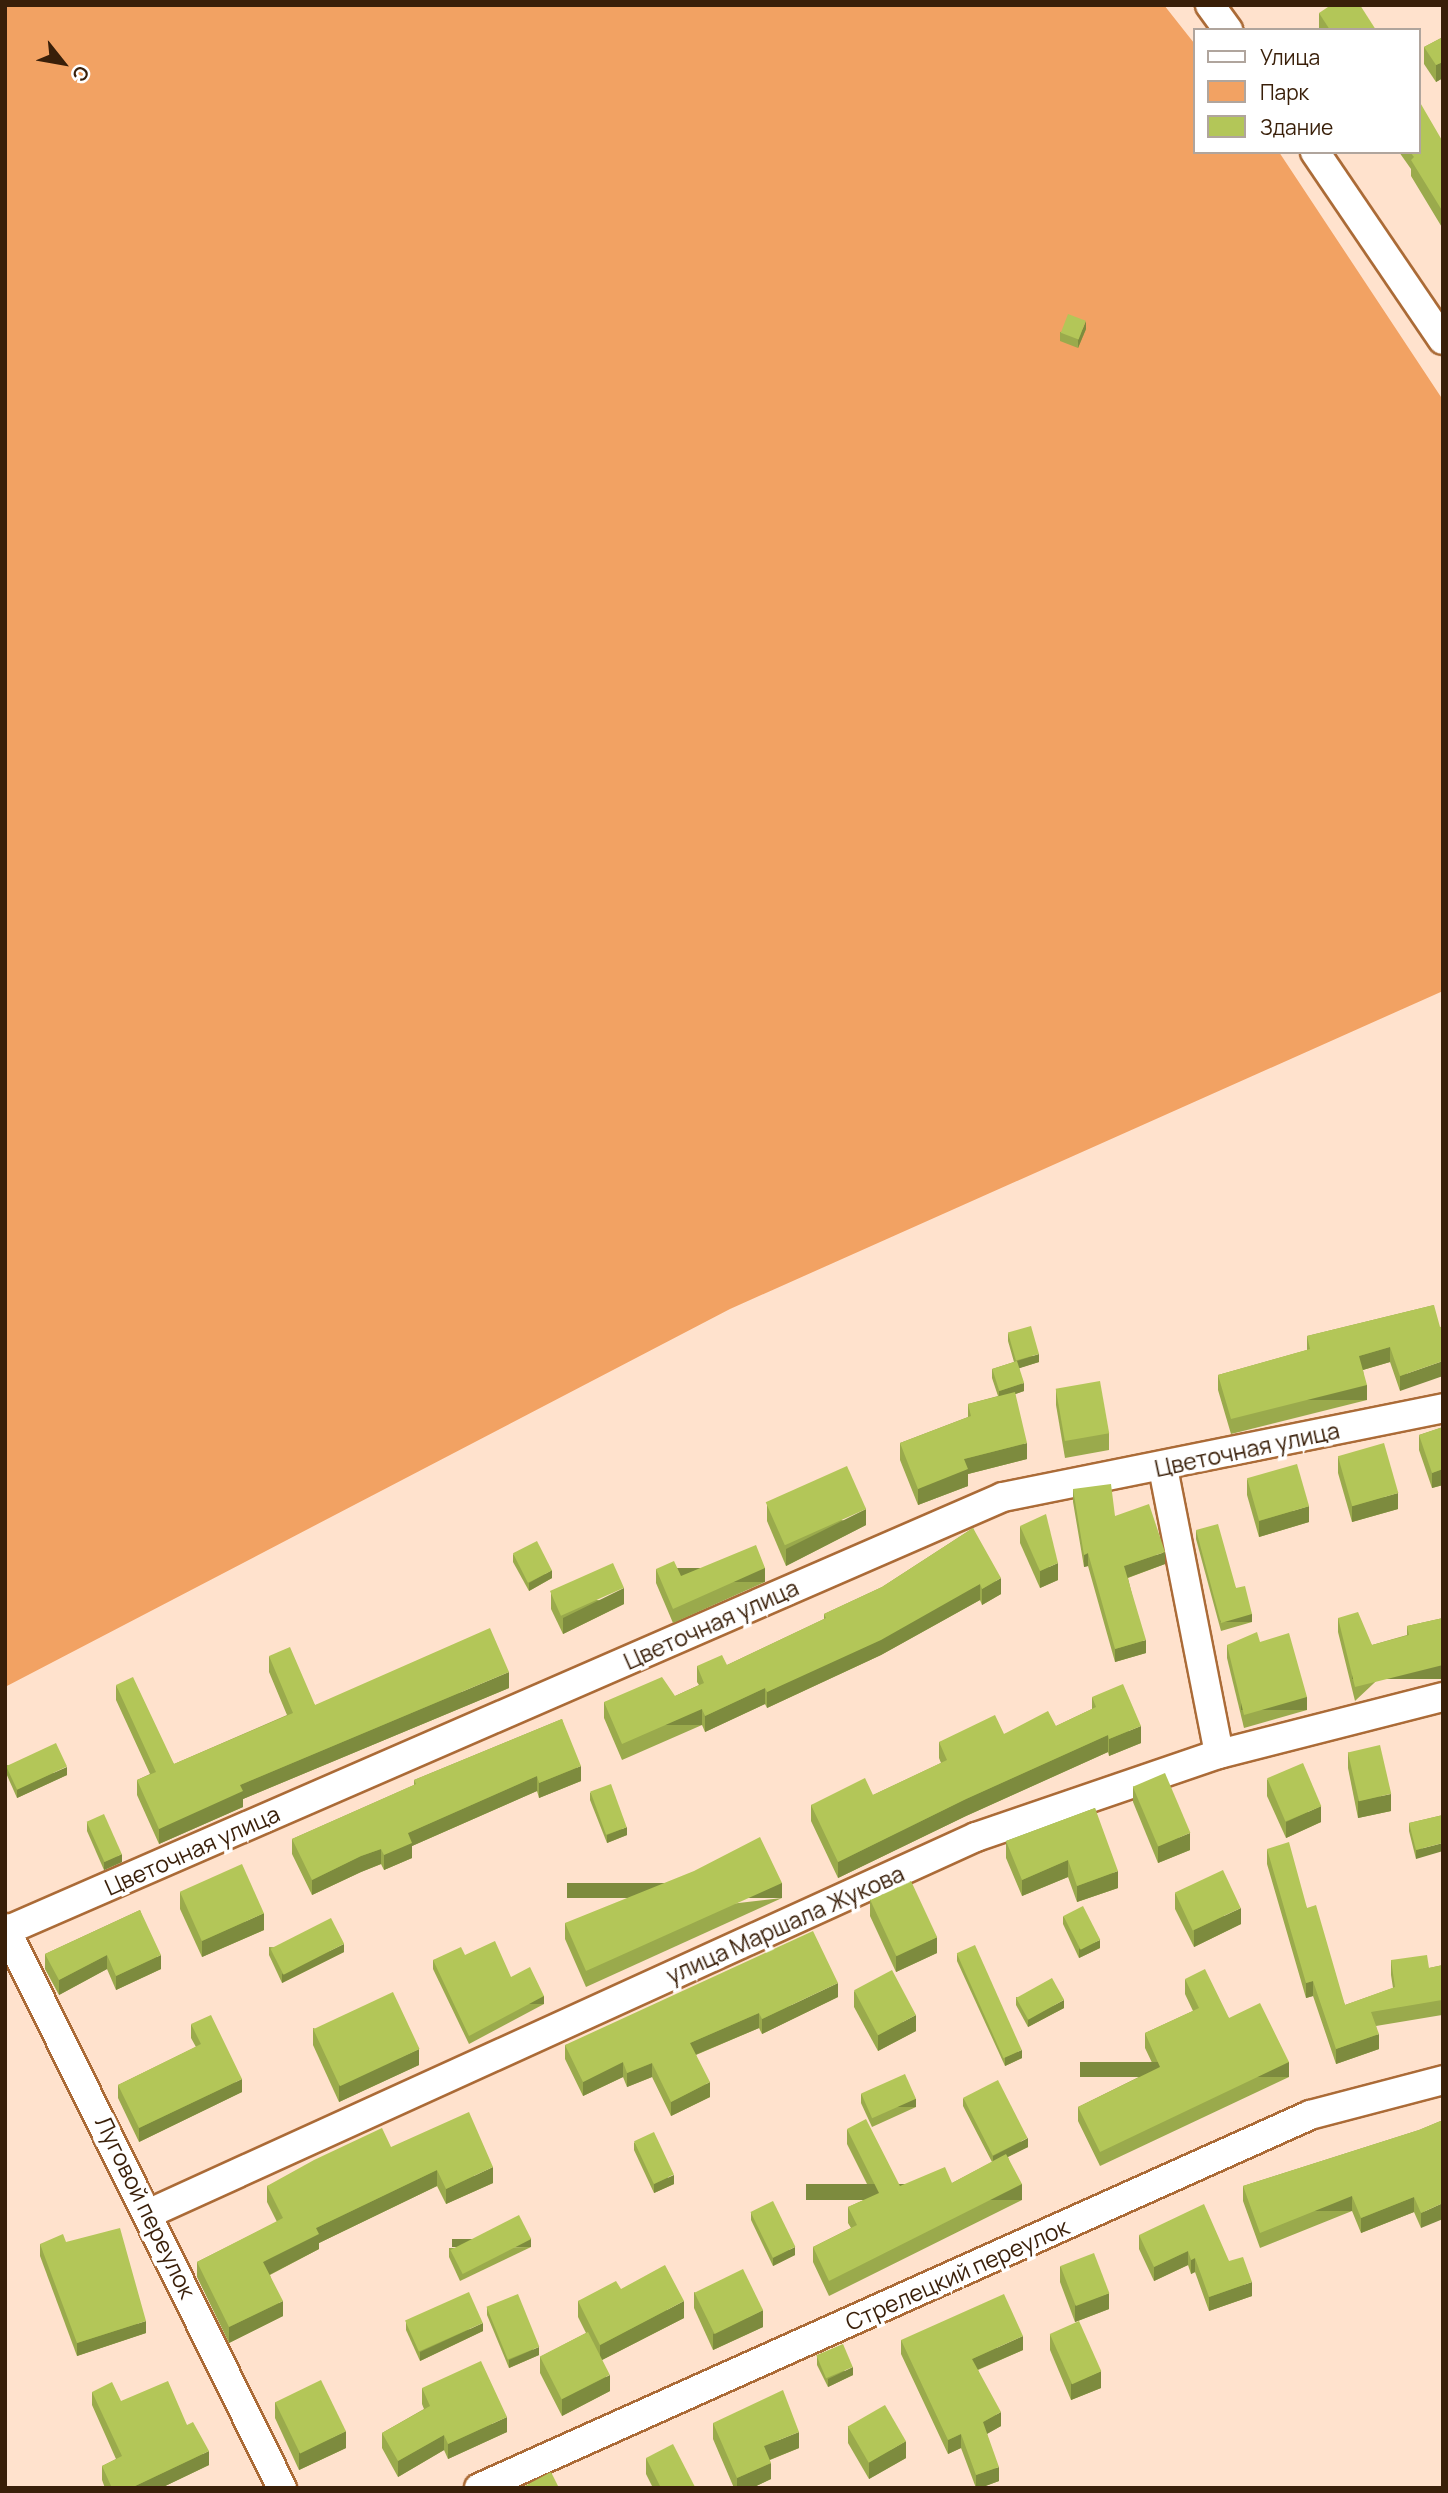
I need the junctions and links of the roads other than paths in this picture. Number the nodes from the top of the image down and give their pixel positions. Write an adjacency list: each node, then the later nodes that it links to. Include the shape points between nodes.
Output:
1 (1210, 5): 2 (street)
2 (1227, 28)
3 (1316, 154): 4 (street)
4 (1443, 340)
5 (1443, 1408): 6 (street, Цветочная улица)
6 (1163, 1468): 8 (street); 9 (street, Цветочная улица, via 1003,1497)
7 (1443, 1697): 8 (street, улица Маршала Жукова)
8 (1219, 1754): 11 (street, улица Маршала Жукова, via 976,1837)
9 (7, 1929): 11 (street, Луговой переулок)
10 (1443, 2080): 13 (street, Стрелецкий переулок, via 1310,2115)
11 (150, 2213): 12 (street, Луговой переулок)
12 (282, 2488)
13 (479, 2488)

